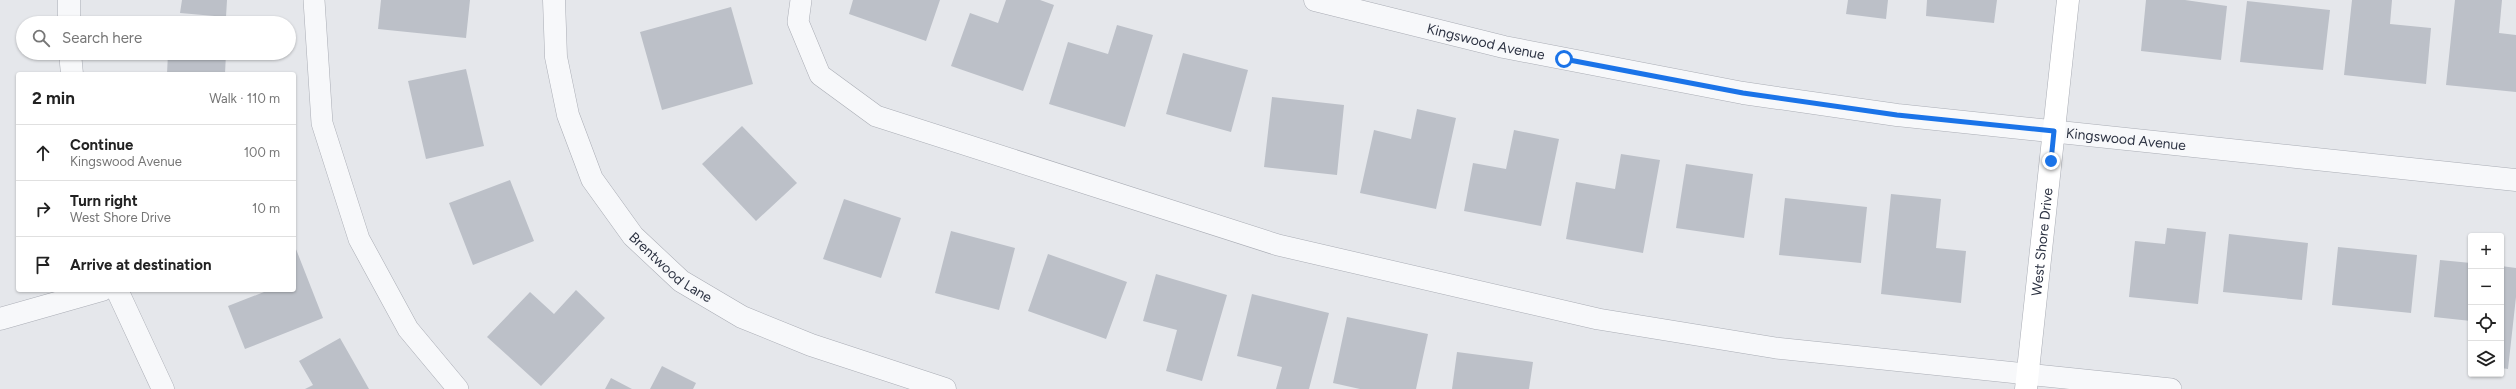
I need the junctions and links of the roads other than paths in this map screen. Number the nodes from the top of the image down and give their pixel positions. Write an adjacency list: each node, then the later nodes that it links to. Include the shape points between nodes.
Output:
1 (69, 0): 7 (street)
2 (314, 0): 17 (lane, via 322,123 359,239 408,329)
3 (554, 0): 18 (street, Brentwood Lane, via 556,57 568,115 592,179 633,236 681,281 742,317 811,345)
4 (801, 0): 15 (lane, via 798,22 820,75 876,116 1278,246 1598,318 1776,348)
5 (1315, 0): 10 (street, Kingswood Avenue, via 1504,47 1743,93 1897,115)
6 (2068, 0): 10 (street, West Shore Drive)
7 (69, 16)
8 (71, 60): 9 (street)
9 (72, 72)
10 (2054, 131): 11 (street, Kingswood Avenue); 15 (street, West Shore Drive)
11 (2516, 180)
12 (95, 292): 14 (street)
13 (118, 292): 16 (street)
14 (0, 319)
15 (2027, 381): 19 (lane)
16 (163, 389)
17 (458, 389)
18 (945, 389)
19 (2171, 389)

